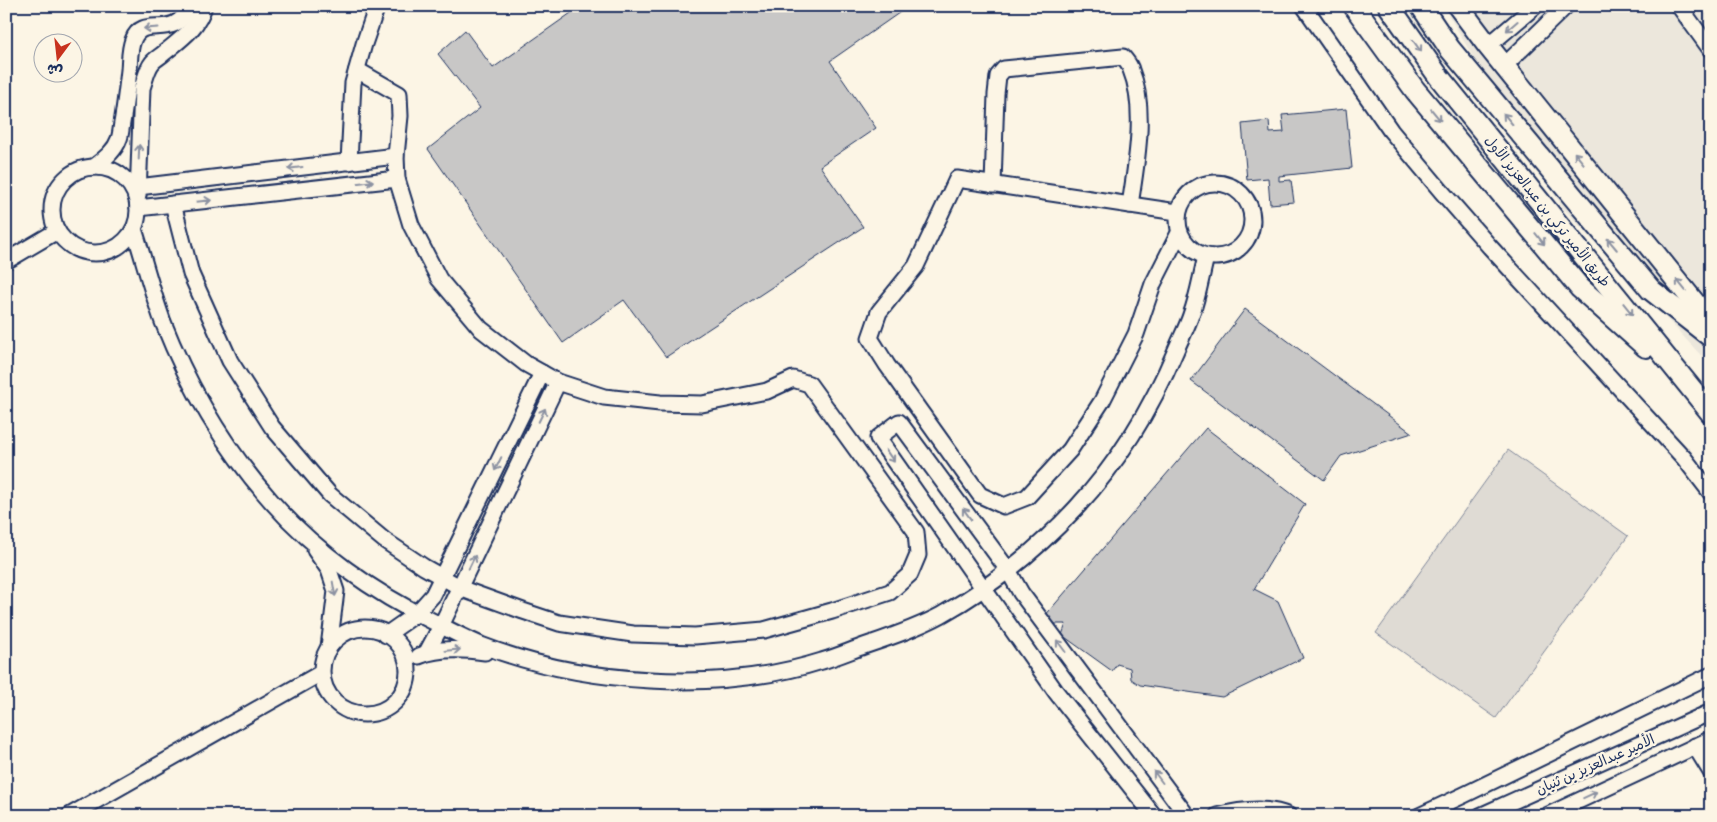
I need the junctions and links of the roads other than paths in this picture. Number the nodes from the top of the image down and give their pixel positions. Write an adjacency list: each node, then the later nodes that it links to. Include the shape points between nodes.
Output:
1 (190, 6): 18 (street, one-way to 18, via 176,24 144,28 137,32 130,51 119,139 110,154)
2 (204, 6): 21 (street, one-way to 2, via 142,88 146,75 152,63 187,35)
3 (376, 6): 15 (street)
4 (1304, 6): 36 (street, via 1391,131 1490,248 1684,458)
5 (1354, 6): 34 (main road, one-way to 34, via 1415,90 1580,288)
6 (1389, 6): 34 (main road, طريق الأمير تركي بن عبدالعزيز الأول, one-way to 34, via 1439,77)
7 (1421, 6): 31 (main road, طريق الأمير تركي بن عبدالعزيز الأول, one-way to 7, via 1651,290 1450,49)
8 (1535, 6): 12 (street, one-way to 12)
9 (1566, 6): 14 (street)
10 (1679, 6): 13 (street)
11 (1460, 8): 12 (main road)
12 (1488, 46): 14 (main road)
13 (1711, 50)
14 (1504, 66): 30 (main road, one-way to 14)
15 (357, 70): 16 (street, via 399,94); 17 (street, via 353,83)
16 (396, 156): 17 (street); 19 (street)
17 (348, 162): 21 (street, one-way to 21)
18 (94, 167): 21 (street, via 109,169 122,176); 26 (street, via 76,172 61,183 52,206)
19 (397, 179): 22 (street, one-way to 19); 32 (street, via 411,224 439,278 481,330)
20 (993, 185): 23 (street); 23 (street, via 996,94 998,76 1004,68 1123,56 1131,69 1139,105 1137,156); 27 (street, via 957,179 916,266 879,312 870,338 980,495 1004,506 1027,497 1070,450 1136,334 1153,284)
21 (138, 198): 22 (street); 25 (street, via 138,219)
22 (173, 204): 39 (street, via 191,274 230,361 272,427 330,495 384,540)
23 (1130, 205): 24 (street)
24 (1177, 212): 27 (street); 28 (street, via 1184,198 1204,184 1229,185 1247,201 1252,213 1252,226 1241,247 1219,258)
25 (134, 229): 26 (street, via 116,248 103,252 77,249); 37 (street, via 162,319 199,399 244,469)
26 (57, 231): 29 (street)
27 (1179, 233): 28 (street, via 1185,244)
28 (1206, 257): 38 (street, via 1191,315 1152,402 1133,434 1078,507)
29 (6, 260)
30 (1711, 323)
31 (1711, 337)
32 (542, 373): 33 (street); 39 (street, one-way to 39)
33 (558, 382): 40 (street, one-way to 33); 40 (street, via 604,397 660,404 702,404 767,391 793,379 809,384 916,532 918,555 910,574 890,592 832,612 764,630 695,636 632,634 559,623)
34 (1692, 388): 35 (main road, طريق الأمير تركي بن عبدالعزيز الأول)
35 (1711, 413)
36 (1711, 494)
37 (302, 532): 42 (street, via 369,586); 45 (street, one-way to 45, via 328,570 336,591)
38 (1008, 570): 41 (street); 41 (street, one-way to 41, via 899,422 878,438); 57 (street, one-way to 38)
39 (442, 577): 40 (street); 42 (street, via 433,595)
40 (460, 587): 43 (street)
41 (982, 588): 47 (street, via 938,616 899,634 819,662 772,673 732,678 646,680 564,669); 56 (street, via 1056,692)
42 (416, 614): 43 (street); 44 (street)
43 (441, 626): 46 (street); 47 (street)
44 (386, 634): 45 (street, via 378,630 350,631); 48 (street, via 401,648)
45 (329, 647): 49 (street)
46 (427, 652): 47 (street, one-way to 47, via 464,649); 48 (street)
47 (522, 658)
48 (407, 662): 49 (street, via 408,677 404,691 383,711 368,714 340,707 328,693)
49 (321, 673): 55 (street)
50 (1711, 675): 60 (street)
51 (1711, 712): 61 (street, الأمير عبدالعزيز بن ثنيان)
52 (1711, 739): 53 (street, الأمير عبدالعزيز بن ثنيان)
53 (1695, 746): 54 (street); 62 (street, الأمير عبدالعزيز بن ثنيان, one-way to 53)
54 (1711, 772)
55 (69, 816)
56 (1154, 816)
57 (1187, 816)
58 (1218, 816): 59 (street, via 1242,810 1280,812)
59 (1288, 816)
60 (1419, 816)
61 (1480, 816)
62 (1546, 816)

